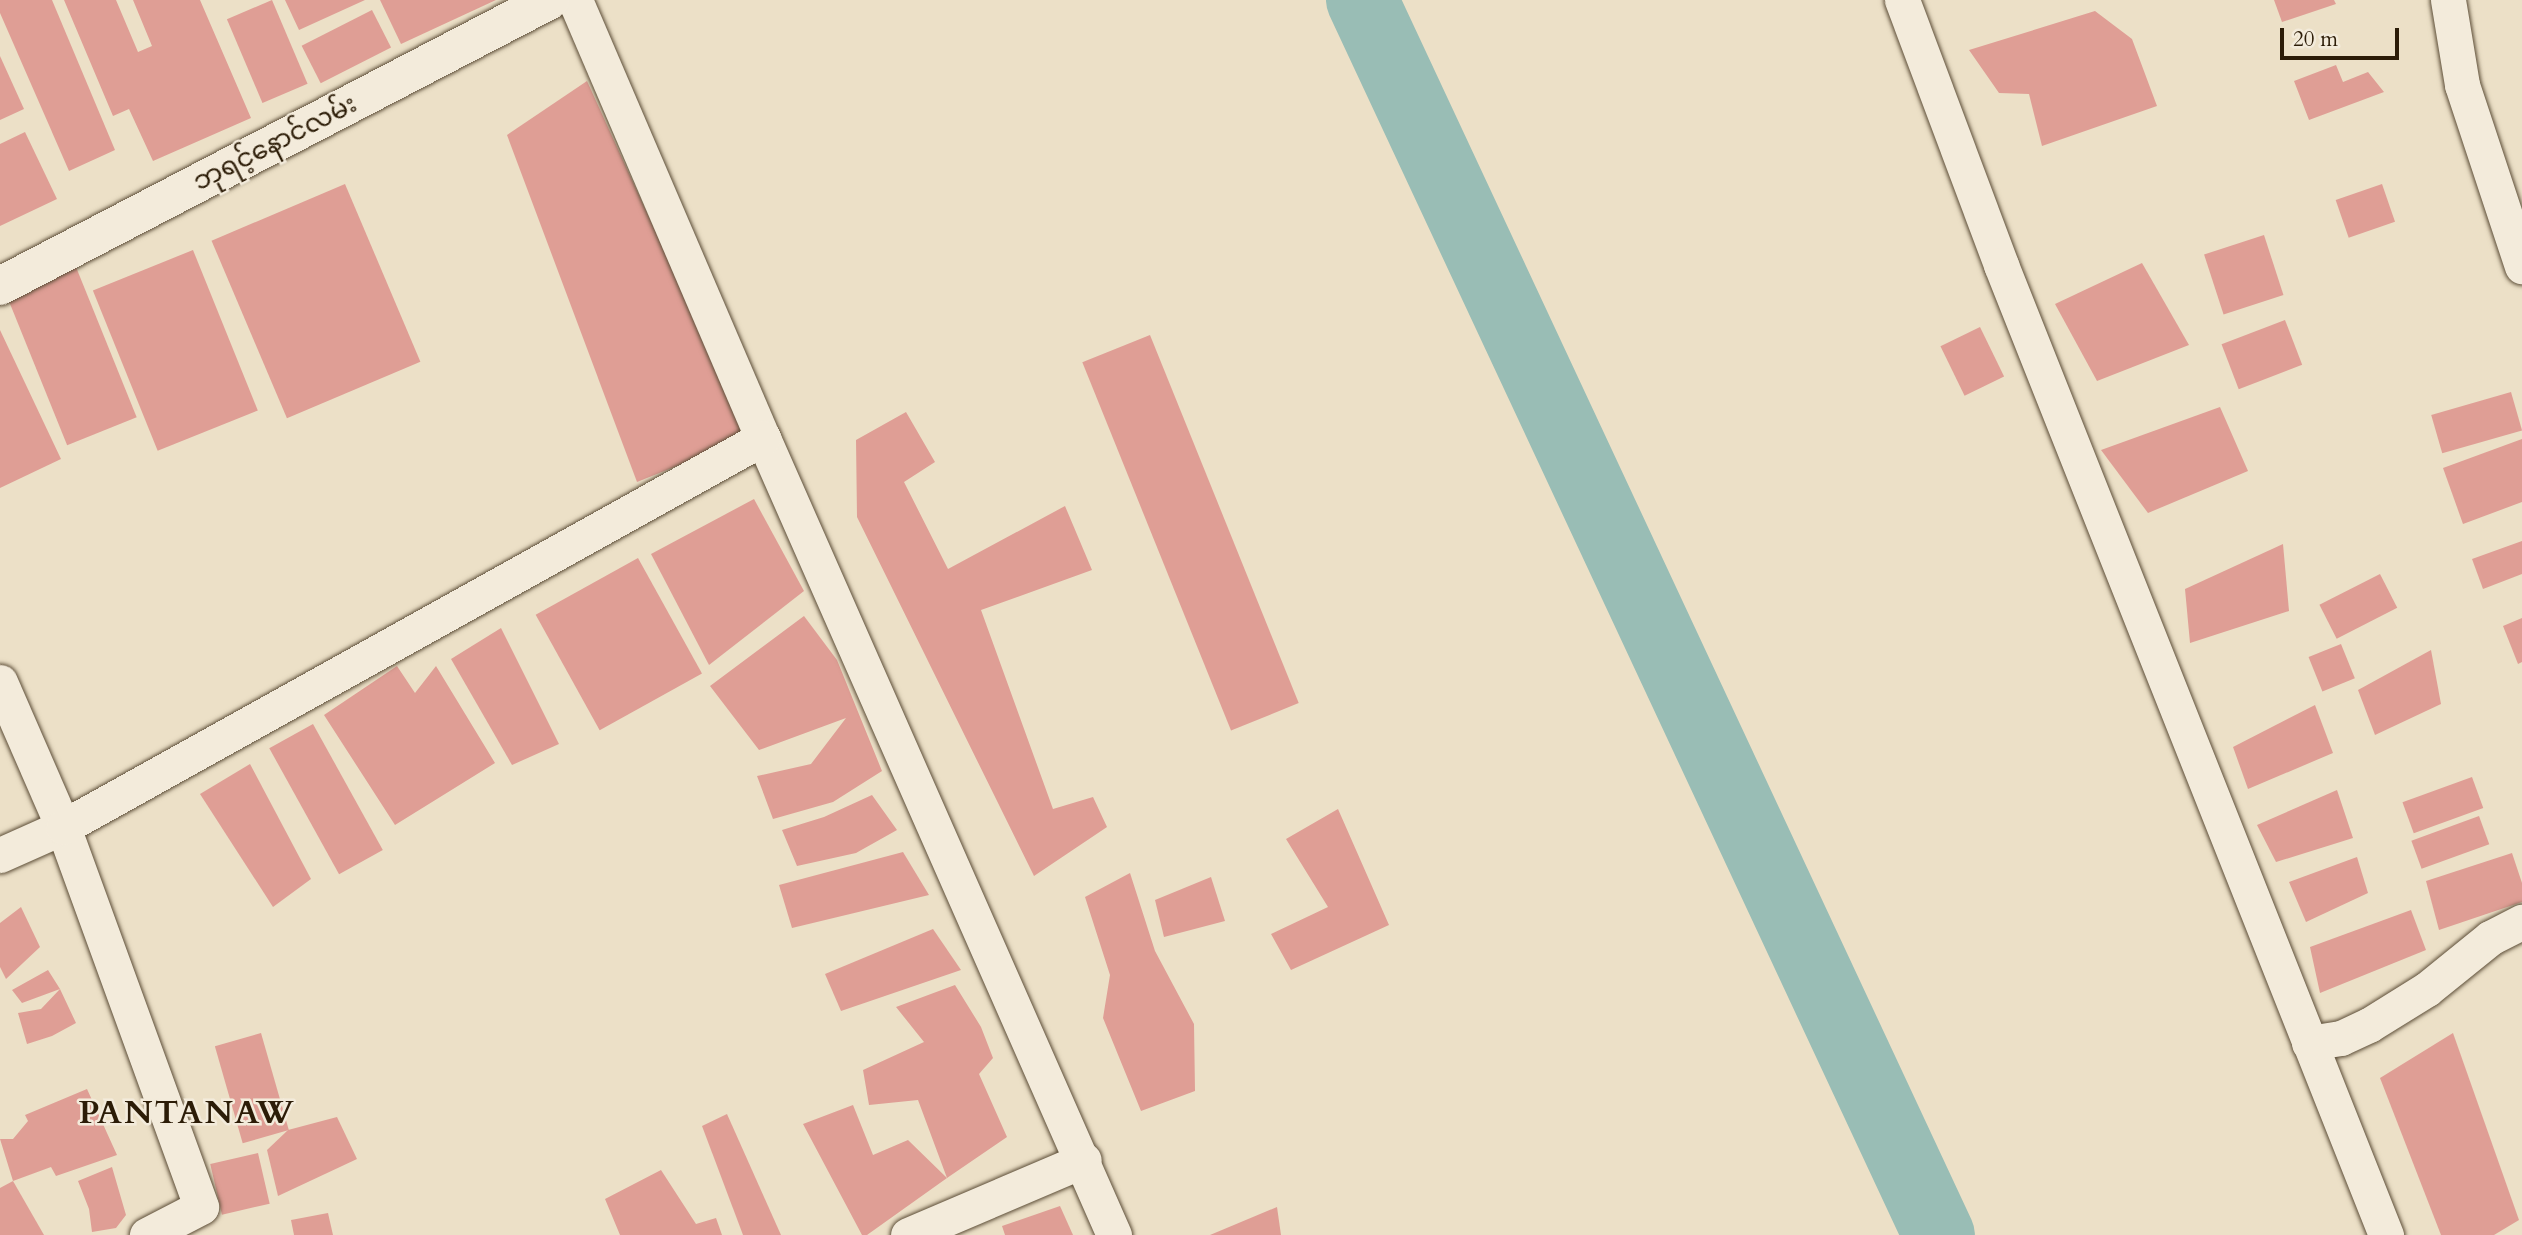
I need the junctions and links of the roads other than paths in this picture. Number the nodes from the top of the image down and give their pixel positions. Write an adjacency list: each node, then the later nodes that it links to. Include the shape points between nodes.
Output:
1 (550, 0): 6 (street, ဘုရင့်နောင်လမ်း)
2 (575, 0): 7 (street)
3 (1902, 0): 12 (street, via 2001,265)
4 (2448, 0): 5 (street, via 2462,85)
5 (2522, 266)
6 (0, 286)
7 (763, 438): 9 (street); 13 (street)
8 (0, 682): 9 (street)
9 (63, 827): 10 (street); 14 (street)
10 (0, 855)
11 (2522, 922): 12 (street, via 2490,938 2427,989 2369,1025 2341,1038)
12 (2309, 1043): 18 (street)
13 (1084, 1160): 16 (street); 17 (street)
14 (206, 1221): 15 (street)
15 (147, 1235)
16 (908, 1235)
17 (1114, 1235)
18 (2386, 1235)

